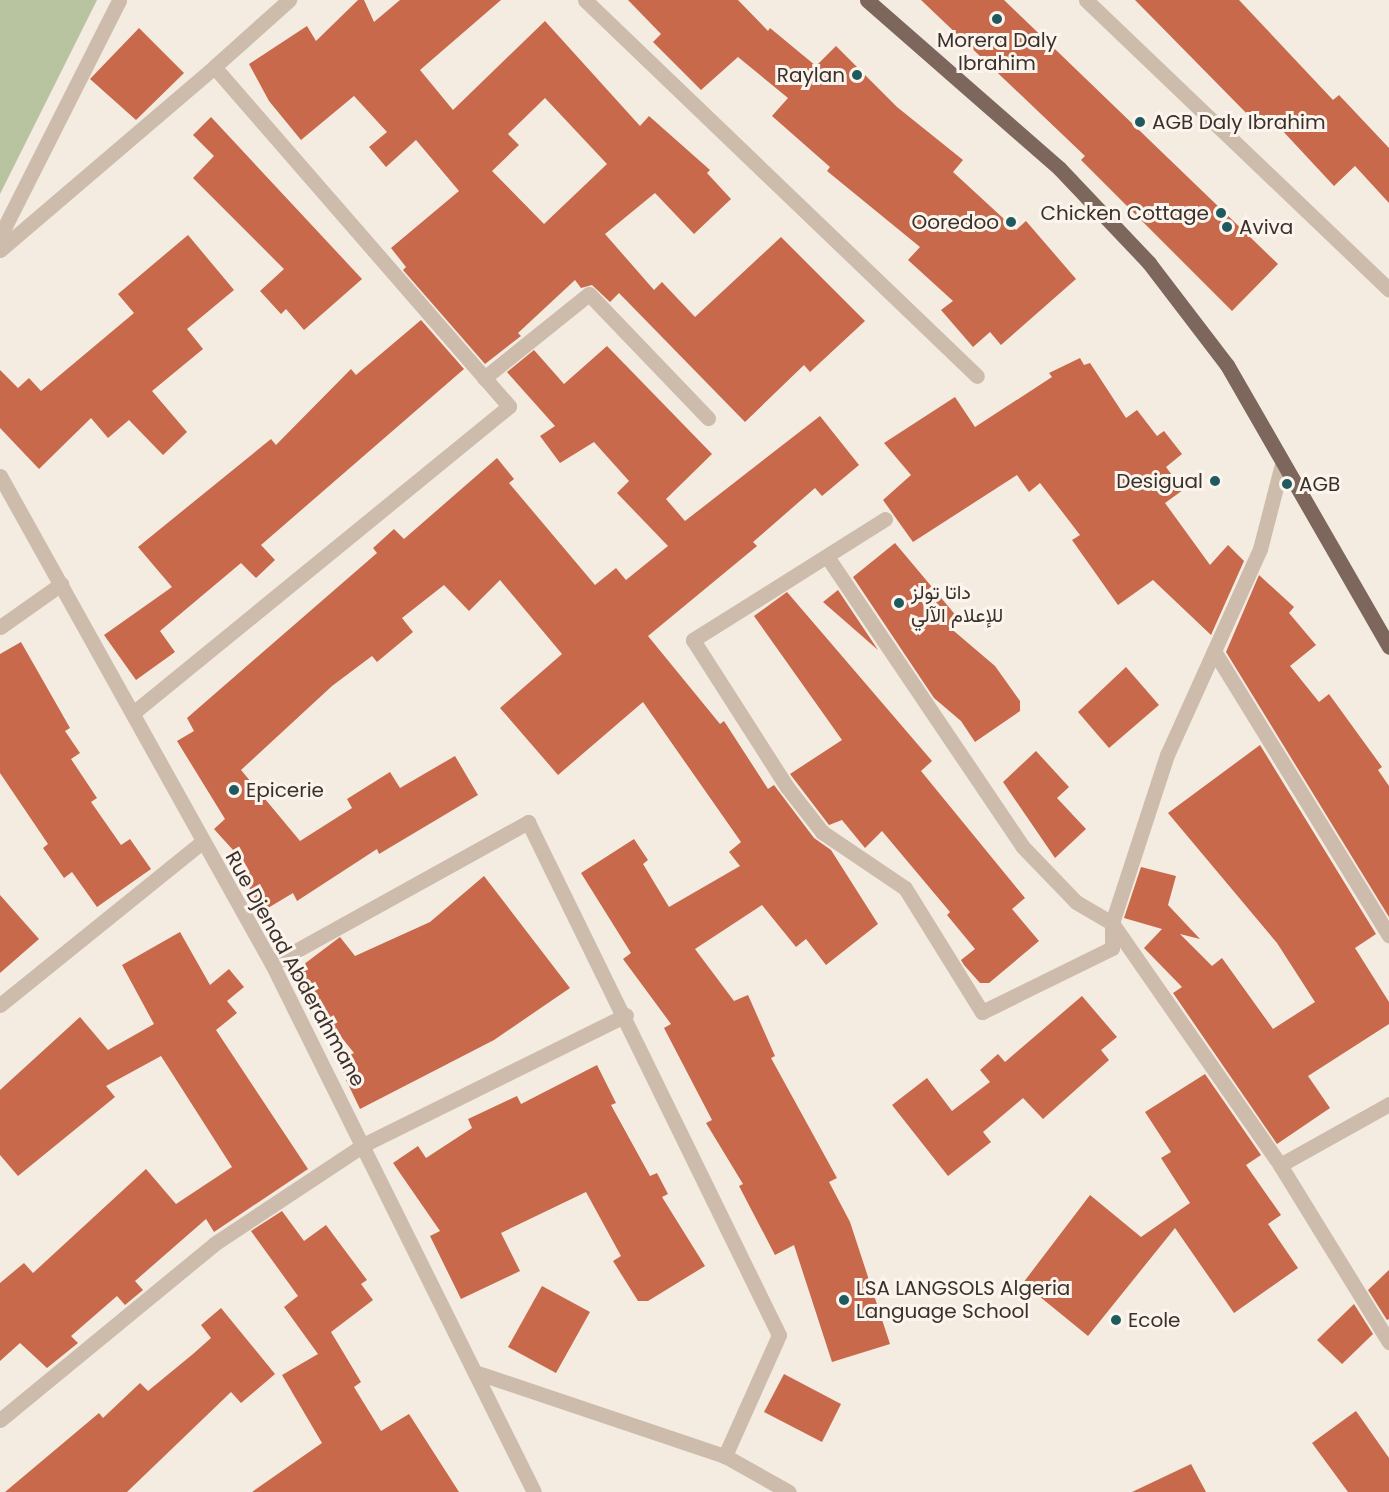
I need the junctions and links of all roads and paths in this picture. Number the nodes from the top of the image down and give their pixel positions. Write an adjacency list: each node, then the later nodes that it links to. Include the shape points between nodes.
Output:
1 (119, 0): 7 (street)
2 (289, 0): 6 (street)
3 (585, 0): 10 (street)
4 (867, 0): 13 (main road, via 1059,168 1149,263 1227,365)
5 (1086, 0): 9 (street)
6 (214, 67): 8 (street); 11 (street)
7 (0, 236)
8 (0, 250)
9 (1389, 290)
10 (977, 376)
11 (484, 378): 12 (street, via 590,294); 21 (street, via 509,406)
12 (708, 417)
13 (1282, 464): 19 (main road); 20 (street, via 1260,549)
14 (0, 476): 17 (street, Rue Djenad Abderahmane)
15 (885, 519): 16 (street)
16 (828, 558): 23 (street, via 1022,846 1076,902); 23 (street, via 693,640 787,787 822,832 905,888 982,1012 1112,948)
17 (61, 584): 18 (street); 21 (street, Rue Djenad Abderahmane)
18 (0, 627)
19 (1389, 647)
20 (1214, 651): 23 (street, via 1167,755); 24 (street)
21 (133, 713): 22 (street, Rue Djenad Abderahmane)
22 (201, 843): 25 (street, Rue Djenad Abderahmane); 26 (street)
23 (1112, 923): 30 (street)
24 (1389, 936)
25 (272, 964): 27 (street, via 528,822); 29 (street, Rue Djenad Abderahmane)
26 (0, 1005)
27 (626, 1015): 29 (street); 34 (street, via 779,1335)
28 (1389, 1104): 30 (street)
29 (364, 1144): 32 (street, Rue Djenad Abderahmane); 33 (street, via 214,1244)
30 (1280, 1165): 31 (street)
31 (1389, 1342)
32 (478, 1372): 34 (street); 35 (street, Rue Djenad Abderahmane)
33 (0, 1420)
34 (725, 1456): 36 (street)
35 (534, 1492)
36 (789, 1492)

